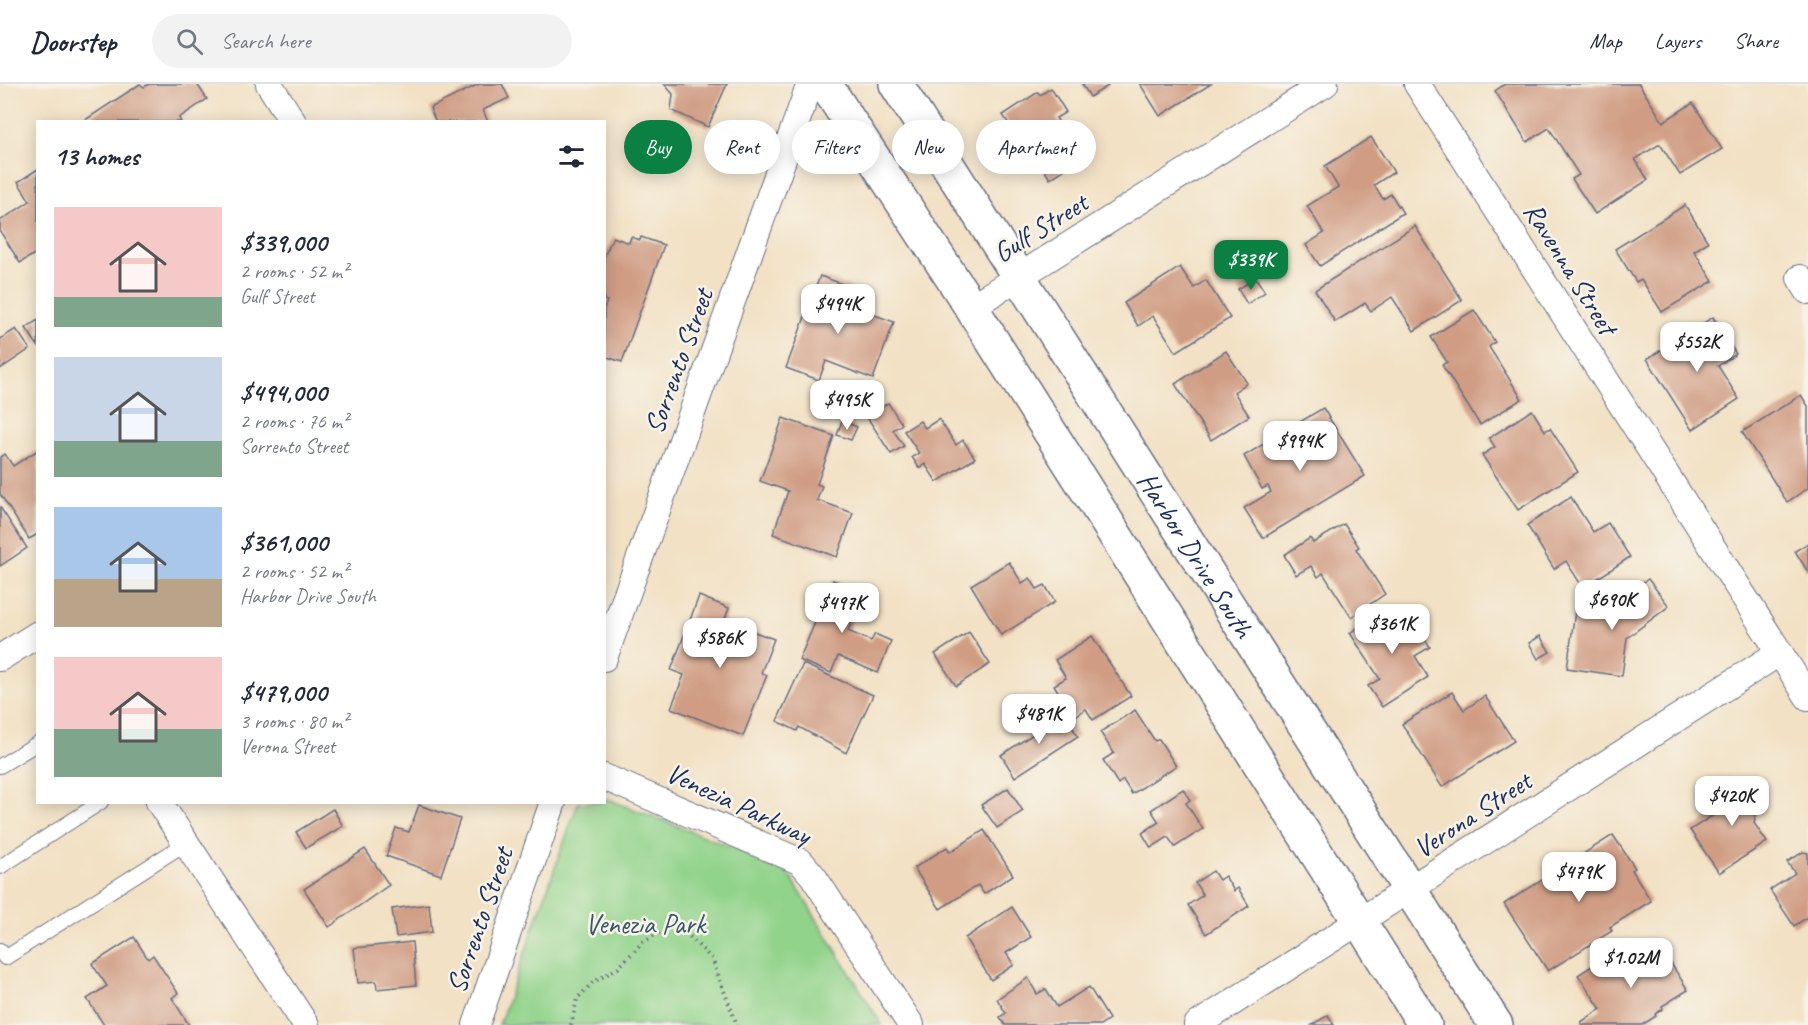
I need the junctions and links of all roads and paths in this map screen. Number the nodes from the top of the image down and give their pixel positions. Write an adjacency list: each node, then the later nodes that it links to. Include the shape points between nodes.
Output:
1 (269, 84): 7 (street)
2 (810, 84): 11 (street, Sorrento Street)
3 (825, 84): 9 (street, Harbor Drive South)
4 (896, 84): 8 (street, Harbor Drive South)
5 (1417, 84): 12 (street, Ravenna Street)
6 (1319, 85): 8 (street, Gulf Street)
7 (292, 120)
8 (1019, 278): 9 (street, Gulf Street); 23 (street, Harbor Drive South)
9 (970, 307): 24 (street, Harbor Drive South)
10 (36, 635): 13 (street)
11 (606, 652)
12 (1779, 653): 14 (street, Ravenna Street); 23 (street, Verona Street)
13 (0, 658)
14 (1808, 698)
15 (36, 744): 16 (lane)
16 (0, 766)
17 (606, 778): 30 (street, Venezia Parkway, via 801,862)
18 (98, 804): 22 (lane)
19 (160, 804): 21 (street)
20 (552, 804): 27 (street, Sorrento Street)
21 (186, 843): 25 (lane); 26 (street)
22 (0, 867)
23 (1411, 890): 24 (street, Verona Street); 33 (street, Harbor Drive South)
24 (1360, 921): 31 (street, Verona Street); 32 (street, Harbor Drive South)
25 (2, 954)
26 (306, 1025)
27 (476, 1025)
28 (571, 1025): 29 (path, via 577,999 592,983 618,968 643,942 667,928 683,930 712,959)
29 (737, 1025)
30 (911, 1025)
31 (1197, 1025)
32 (1425, 1025)
33 (1496, 1025)

